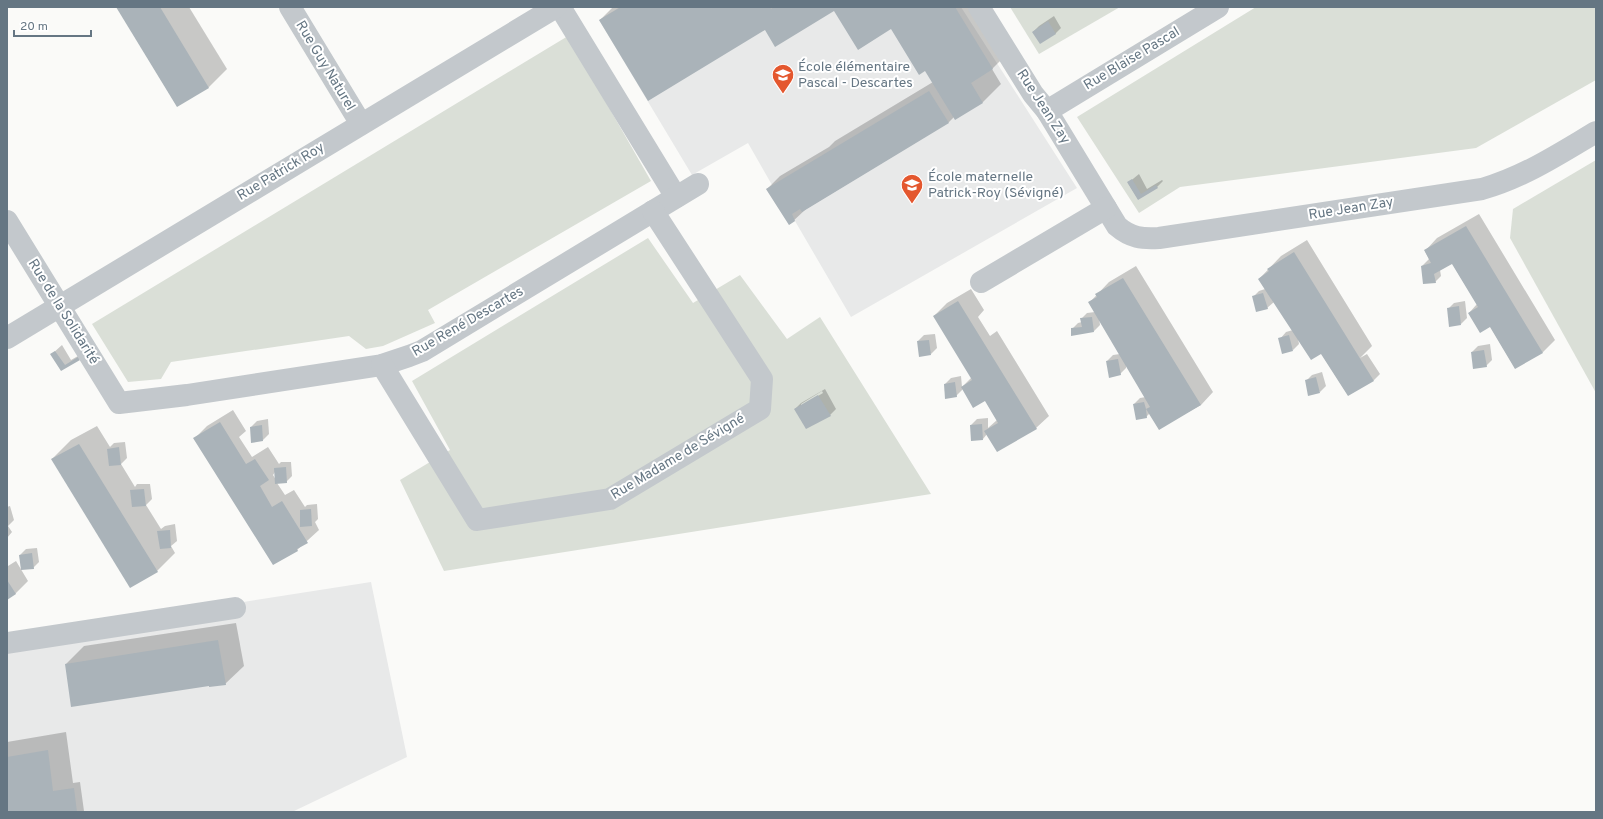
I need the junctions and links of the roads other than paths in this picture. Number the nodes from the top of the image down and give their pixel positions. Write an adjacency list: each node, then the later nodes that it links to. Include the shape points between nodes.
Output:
1 (290, 7): 7 (street, Rue Guy Naturel)
2 (556, 7): 7 (street, Rue Patrick Roy)
3 (560, 7): 10 (street)
4 (979, 7): 6 (street, Rue Jean Zay, via 1033,94)
5 (1218, 7): 6 (street, Rue Blaise Pascal)
6 (1047, 111): 11 (street, Rue Jean Zay)
7 (361, 124): 15 (street, Rue Patrick Roy)
8 (1596, 132): 11 (street, Rue Jean Zay, via 1540,166 1482,189 1160,238 1135,238 1126,234 1117,226)
9 (698, 184): 10 (street, Rue René Descartes)
10 (676, 197): 12 (street, Rue René Descartes)
11 (1106, 208): 14 (street)
12 (653, 211): 17 (street, Rue René Descartes, via 422,350); 17 (street, Rue Madame de Sévigné, via 762,379 760,408 610,499 477,520)
13 (7, 221): 15 (street, Rue de la Solidarité)
14 (981, 282)
15 (59, 306): 16 (street, Rue Patrick Roy); 18 (street, Rue de la Solidarité)
16 (7, 338)
17 (382, 364): 18 (street, Rue René Descartes)
18 (119, 403)
19 (235, 608): 20 (street)
20 (7, 643)

